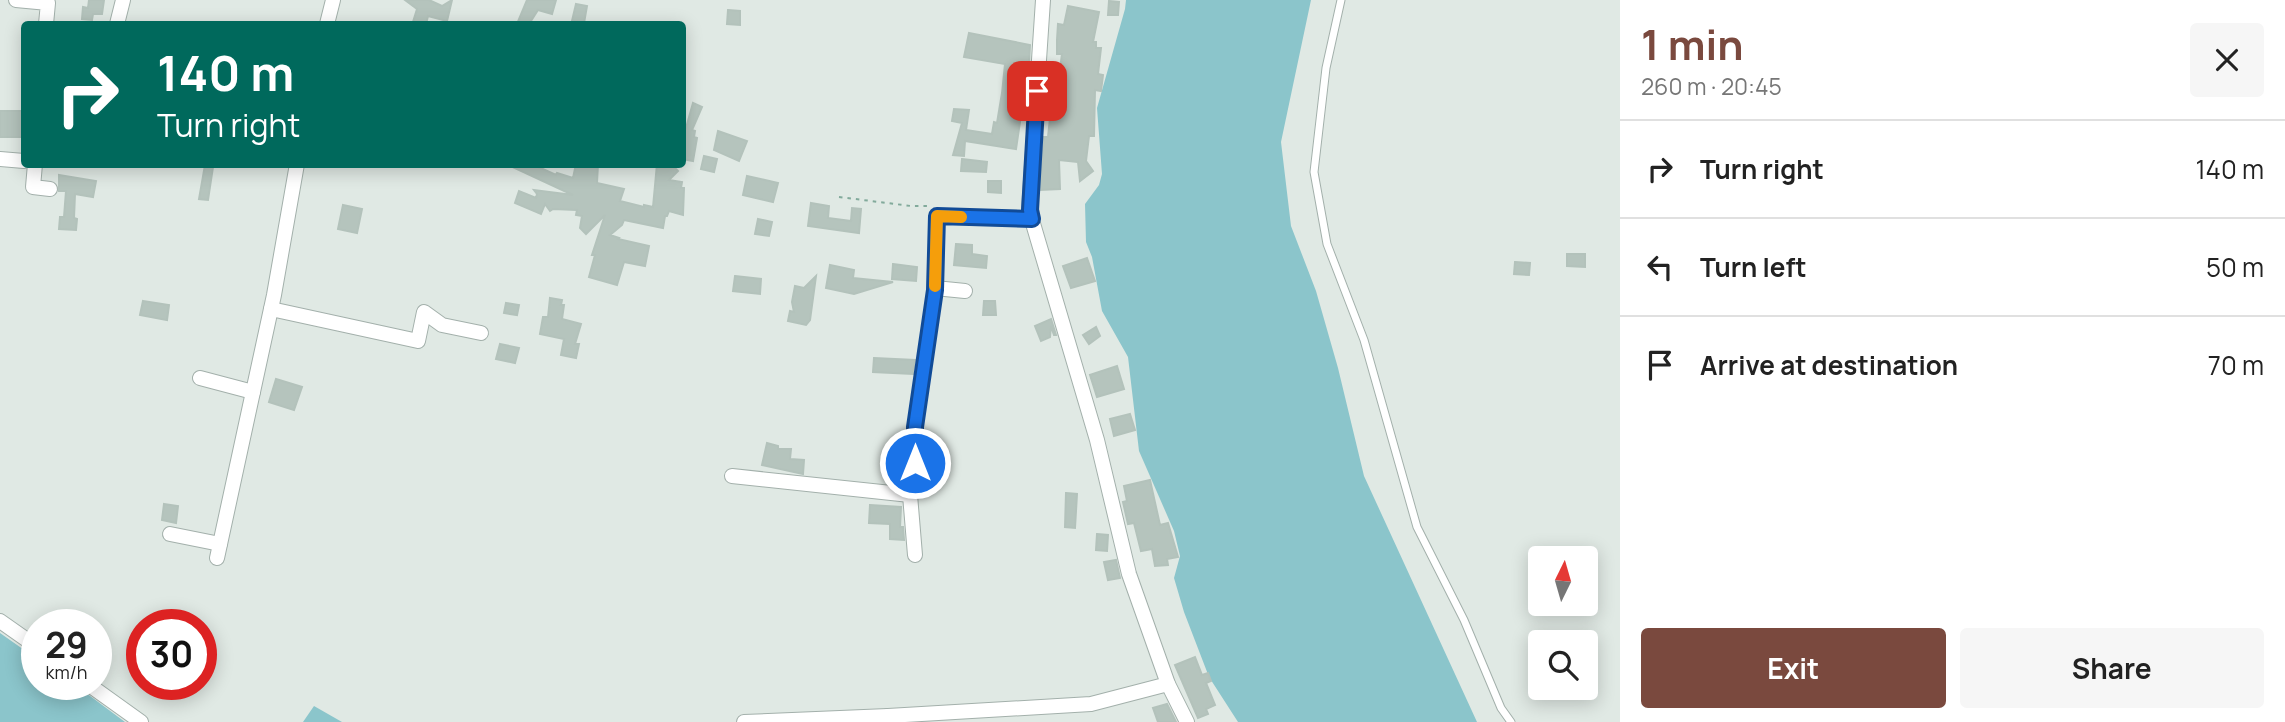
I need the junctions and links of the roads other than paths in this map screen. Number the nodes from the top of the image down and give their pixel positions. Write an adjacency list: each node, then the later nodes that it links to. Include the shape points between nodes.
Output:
1 (16, 0): 6 (street, via 48,3)
2 (123, 0): 7 (street)
3 (333, 0): 8 (street)
4 (1044, 0): 14 (street)
5 (1340, 0): 34 (lane, via 1326,68 1314,172 1327,244 1364,340 1418,527)
6 (46, 21)
7 (118, 21)
8 (328, 21)
9 (0, 159): 10 (street)
10 (21, 161)
11 (35, 168): 13 (street, via 33,187)
12 (296, 168): 17 (street)
13 (50, 189)
14 (1032, 219): 15 (street, via 937,216); 27 (street, via 1097,440 1129,574)
15 (935, 288): 16 (street); 22 (street)
16 (965, 291)
17 (271, 309): 18 (street, via 418,341 424,312 442,325); 20 (street)
18 (481, 333)
19 (200, 379): 20 (street)
20 (253, 392): 23 (street, via 219,551)
21 (732, 476): 22 (street)
22 (910, 495): 24 (street)
23 (170, 534)
24 (915, 555)
25 (0, 621): 26 (street)
26 (21, 636)
27 (1168, 684): 29 (street, via 1091,704); 33 (street)
28 (110, 700): 31 (street)
29 (1012, 716): 30 (street)
30 (888, 719): 32 (street)
31 (141, 722)
32 (744, 722)
33 (1187, 722)
34 (1511, 722)

